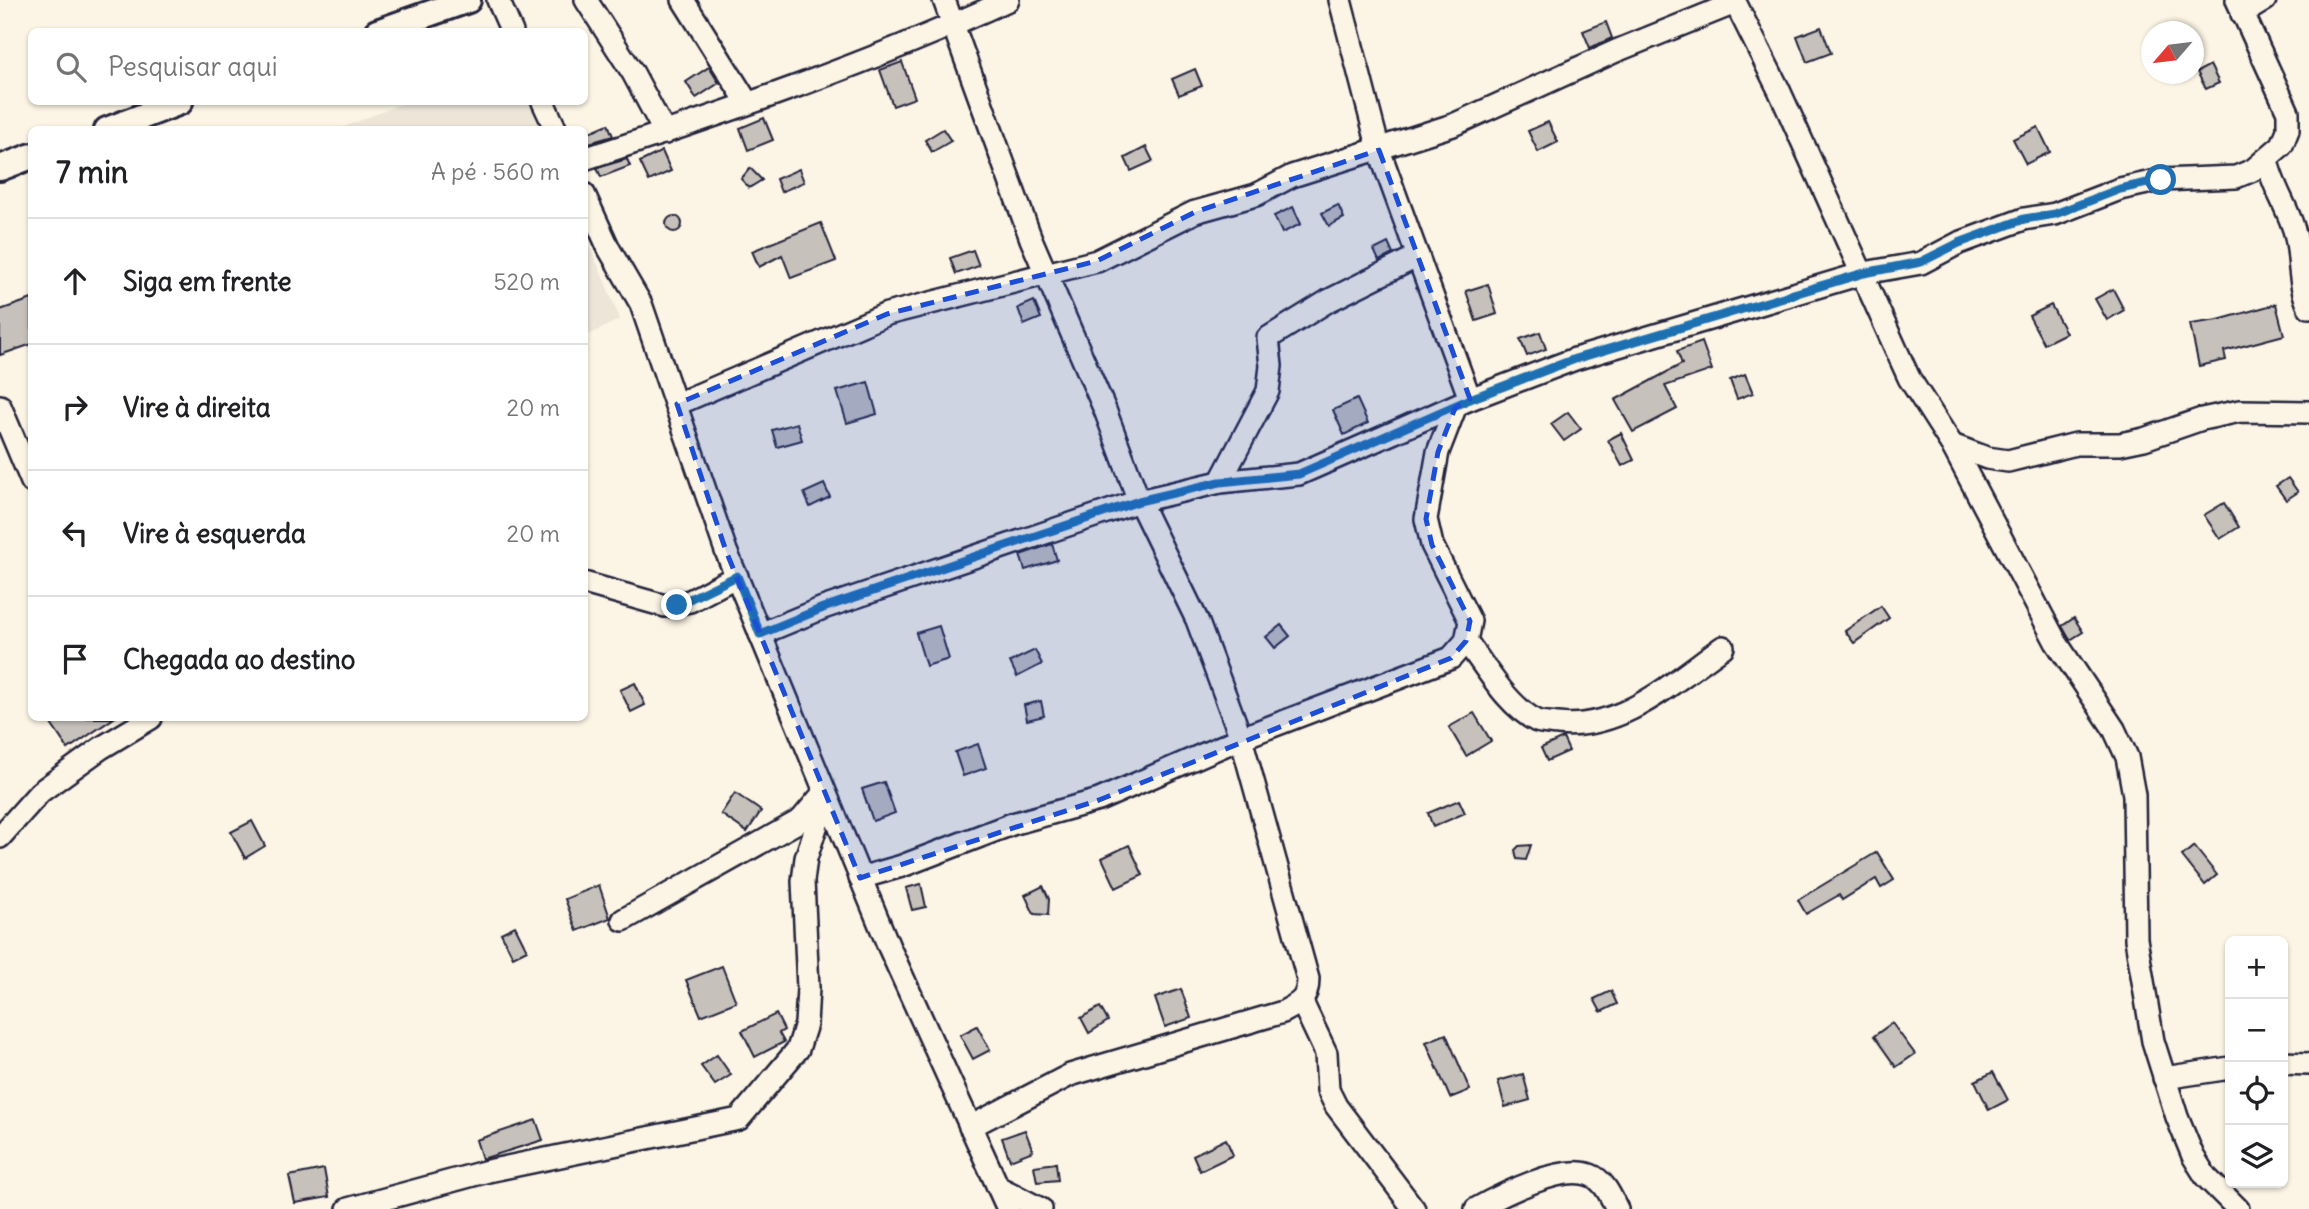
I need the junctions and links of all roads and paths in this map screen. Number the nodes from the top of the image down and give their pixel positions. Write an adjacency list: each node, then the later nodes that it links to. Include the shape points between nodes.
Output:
1 (468, 0): 12 (street)
2 (498, 0): 13 (street)
3 (586, 0): 19 (street)
4 (682, 0): 14 (street)
5 (944, 0): 11 (street)
6 (1008, 0): 11 (street)
7 (1340, 0): 20 (street)
8 (2265, 0): 10 (street)
9 (1735, 1): 20 (street, via 1453,125); 27 (street)
10 (2240, 7): 23 (street, via 2288,112 2282,145)
11 (954, 25): 14 (street); 28 (street, via 1031,239)
12 (388, 28)
13 (510, 28)
14 (747, 102): 19 (street)
15 (174, 105): 17 (street)
16 (544, 105): 18 (street)
17 (136, 125)
18 (554, 126)
19 (665, 133): 22 (street)
20 (1379, 150): 26 (street); 28 (street, via 1195,212 1097,261)
21 (28, 158): 24 (street)
22 (588, 158)
23 (2267, 160): 27 (street, via 2236,177 2161,180 2120,189 1972,238 1921,262); 29 (street, via 2270,178 2296,234 2300,282)
24 (0, 168)
25 (588, 203): 30 (street, via 641,304)
26 (1418, 256): 31 (street); 36 (street, via 1328,301 1268,338 1268,391)
27 (1864, 273): 31 (street, via 1575,359); 34 (street, via 1909,378)
28 (1048, 274): 30 (street, via 887,314); 37 (street)
29 (2309, 307)
30 (677, 404): 38 (street)
31 (1463, 404): 36 (street, via 1299,474); 41 (street, via 1438,452 1426,519 1432,545 1470,621)
32 (0, 405): 35 (street)
33 (2309, 412): 34 (street, via 2240,411 2144,439 2076,444 2008,461)
34 (1952, 445): 53 (street, via 2056,642 2114,729 2127,757 2134,795 2136,939)
35 (28, 472)
36 (1220, 482): 37 (street)
37 (1139, 501): 40 (street, via 823,608); 44 (street, via 1196,620)
38 (737, 576): 39 (street, via 690,601 664,606); 40 (street)
39 (588, 584)
40 (760, 634): 45 (street)
41 (1466, 641): 42 (street, via 1512,701 1538,722 1573,726 1625,713); 44 (street, via 1451,658)
42 (1723, 647)
43 (146, 721): 46 (street, via 40,792)
44 (1241, 738): 47 (street, via 1099,800 1012,824); 49 (street, via 1302,952 1308,993)
45 (820, 798): 47 (street); 48 (street, via 801,820); 56 (street, via 803,881 806,1024 798,1049 739,1119 488,1171)
46 (0, 837)
47 (860, 878): 54 (street)
48 (623, 920)
49 (1302, 1002): 54 (street, via 1283,1012 1070,1075); 59 (street, via 1326,1053 1328,1090 1336,1106)
50 (2288, 1063): 51 (street)
51 (2309, 1064)
52 (2225, 1069): 53 (street)
53 (2164, 1078): 62 (street, via 2193,1156 2206,1177)
54 (970, 1127): 55 (street)
55 (998, 1187): 57 (street); 58 (street)
56 (348, 1209)
57 (1008, 1209)
58 (1041, 1209)
59 (1414, 1209)
60 (1476, 1209): 61 (street, via 1511,1189 1572,1173 1593,1175)
61 (1617, 1209)
62 (2238, 1209)

